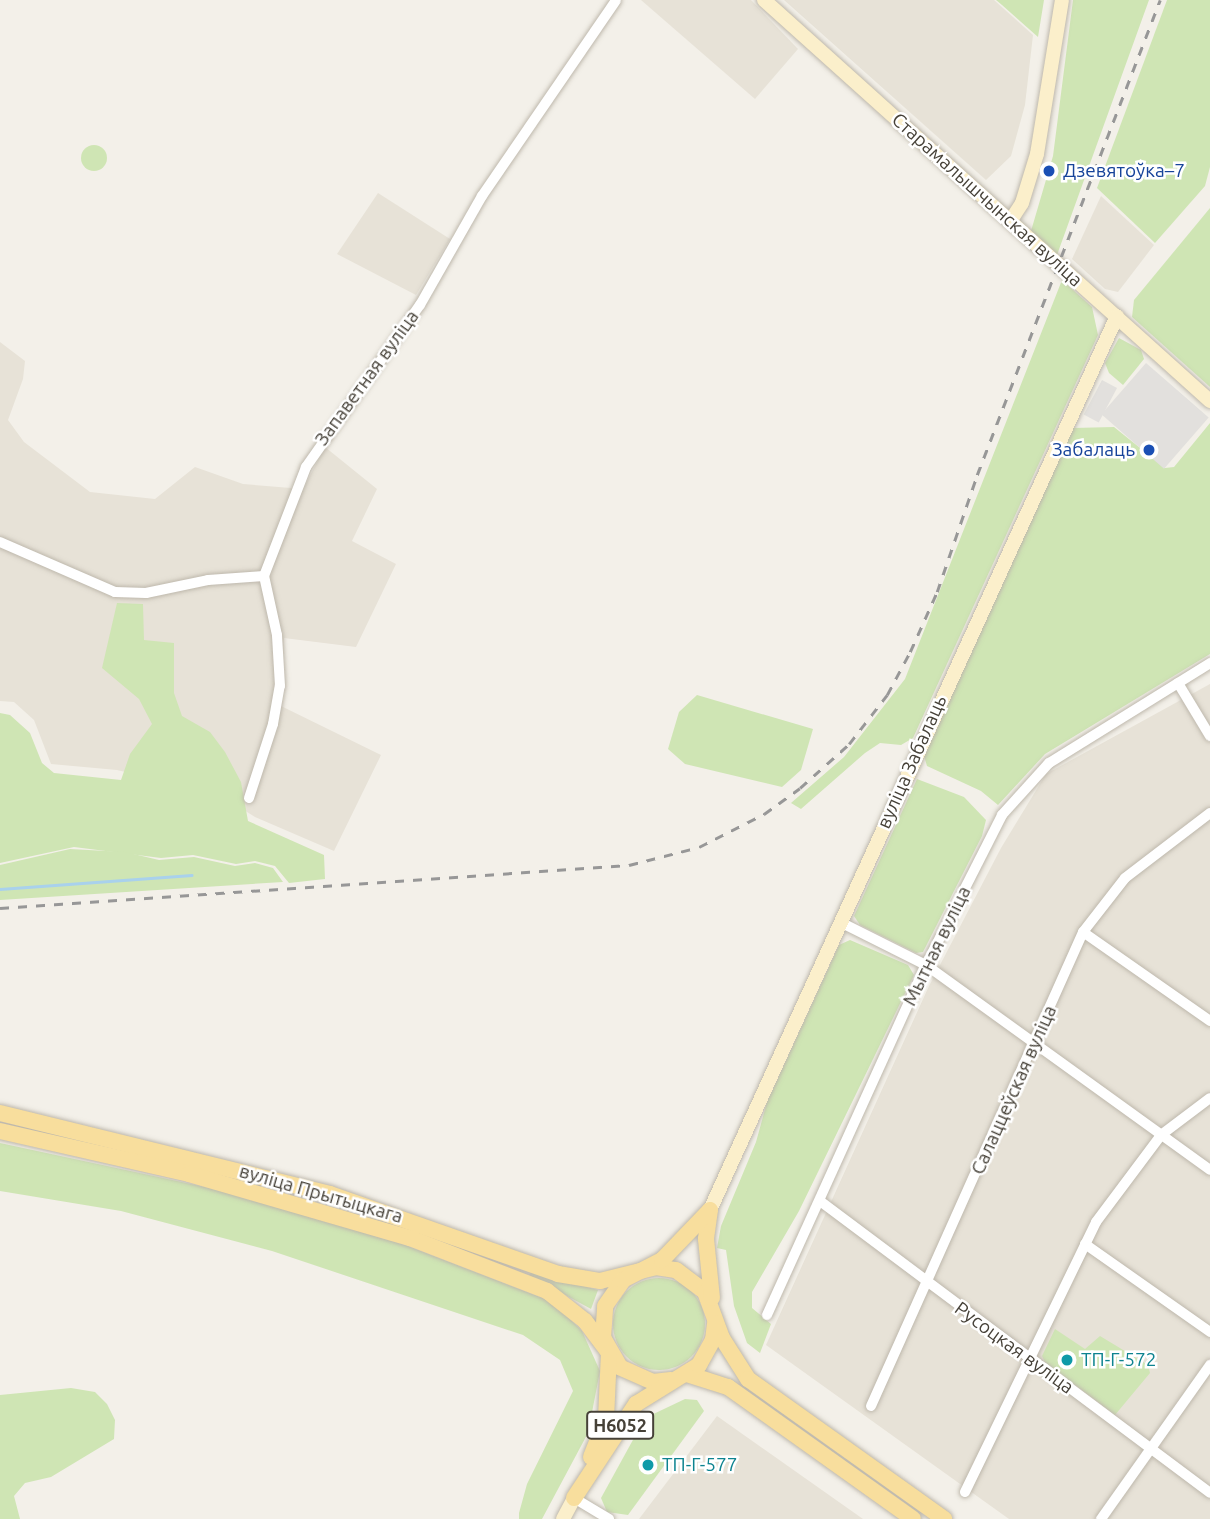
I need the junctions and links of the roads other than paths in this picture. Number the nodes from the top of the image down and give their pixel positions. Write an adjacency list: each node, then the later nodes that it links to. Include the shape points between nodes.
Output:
1 (616, 0): 8 (street, Запаветная вуліца, via 482,196 420,305 316,449)
2 (764, 0): 4 (street, Старамалышчынская вуліца)
3 (1062, 0): 4 (street, via 1038,154)
4 (1011, 220): 5 (street, Старамалышчынская вуліца)
5 (1117, 316): 6 (street, Старамалышчынская вуліца); 14 (street, вуліца Забалаць / Н6052)
6 (1210, 401)
7 (0, 542): 8 (street, via 115,593 146,593 208,580)
8 (264, 576): 12 (street, via 277,635 280,686 273,724)
9 (1210, 663): 10 (street, Мытная вуліца)
10 (1178, 683): 11 (street); 16 (street, Мытная вуліца, via 1049,763 1018,793)
11 (1210, 736)
12 (248, 797)
13 (1210, 813): 15 (street, Салаццеўская вуліца, via 1125,878)
14 (840, 922): 16 (street); 25 (street, вуліца Забалаць / Н6052)
15 (1083, 932): 17 (street); 18 (street, Салаццеўская вуліца)
16 (926, 965): 18 (street); 24 (street, Мытная вуліца)
17 (1210, 1021)
18 (1035, 1044): 22 (street); 28 (street, Салаццеўская вуліца)
19 (1210, 1098): 22 (street)
20 (0, 1113): 27 (main road, вуліца Прытыцкага, via 330,1194 558,1274 600,1281)
21 (0, 1131): 32 (main road, вуліца Прытыцкага, via 189,1174 410,1238 547,1291 585,1321)
22 (1161, 1135): 23 (street); 26 (street, via 1096,1222)
23 (1210, 1170)
24 (820, 1201): 28 (street, Русоцкая вуліца); 30 (street, Мытная вуліца)
25 (710, 1210): 27 (main road, Н6052, via 676,1248); 29 (main road, Н6052, via 706,1239)
26 (1085, 1244): 31 (street); 33 (street)
27 (637, 1271): 29 (main road, via 676,1270 699,1286); 32 (main road, Н6052, via 623,1280 604,1306 602,1330)
28 (927, 1285): 33 (street, Русоцкая вуліца); 36 (street, Салаццеўская вуліца)
29 (714, 1312): 35 (main road, Н6052, via 715,1333 708,1354); 44 (main road, via 722,1338 748,1379)
30 (767, 1315)
31 (1210, 1332)
32 (609, 1353): 35 (main road, via 621,1367 653,1382); 40 (main road, Н6052, via 606,1419)
33 (1030, 1359): 37 (street, Русоцкая вуліца); 38 (street)
34 (1210, 1365): 37 (street)
35 (687, 1374): 40 (main road, Н6052, via 636,1404); 43 (main road, via 728,1387)
36 (871, 1406)
37 (1151, 1448): 39 (street, Русоцкая вуліца); 45 (street)
38 (965, 1492)
39 (1210, 1493)
40 (575, 1499): 41 (street, Н6052); 42 (street)
41 (563, 1519)
42 (609, 1519)
43 (913, 1519)
44 (944, 1519)
45 (1101, 1519)

